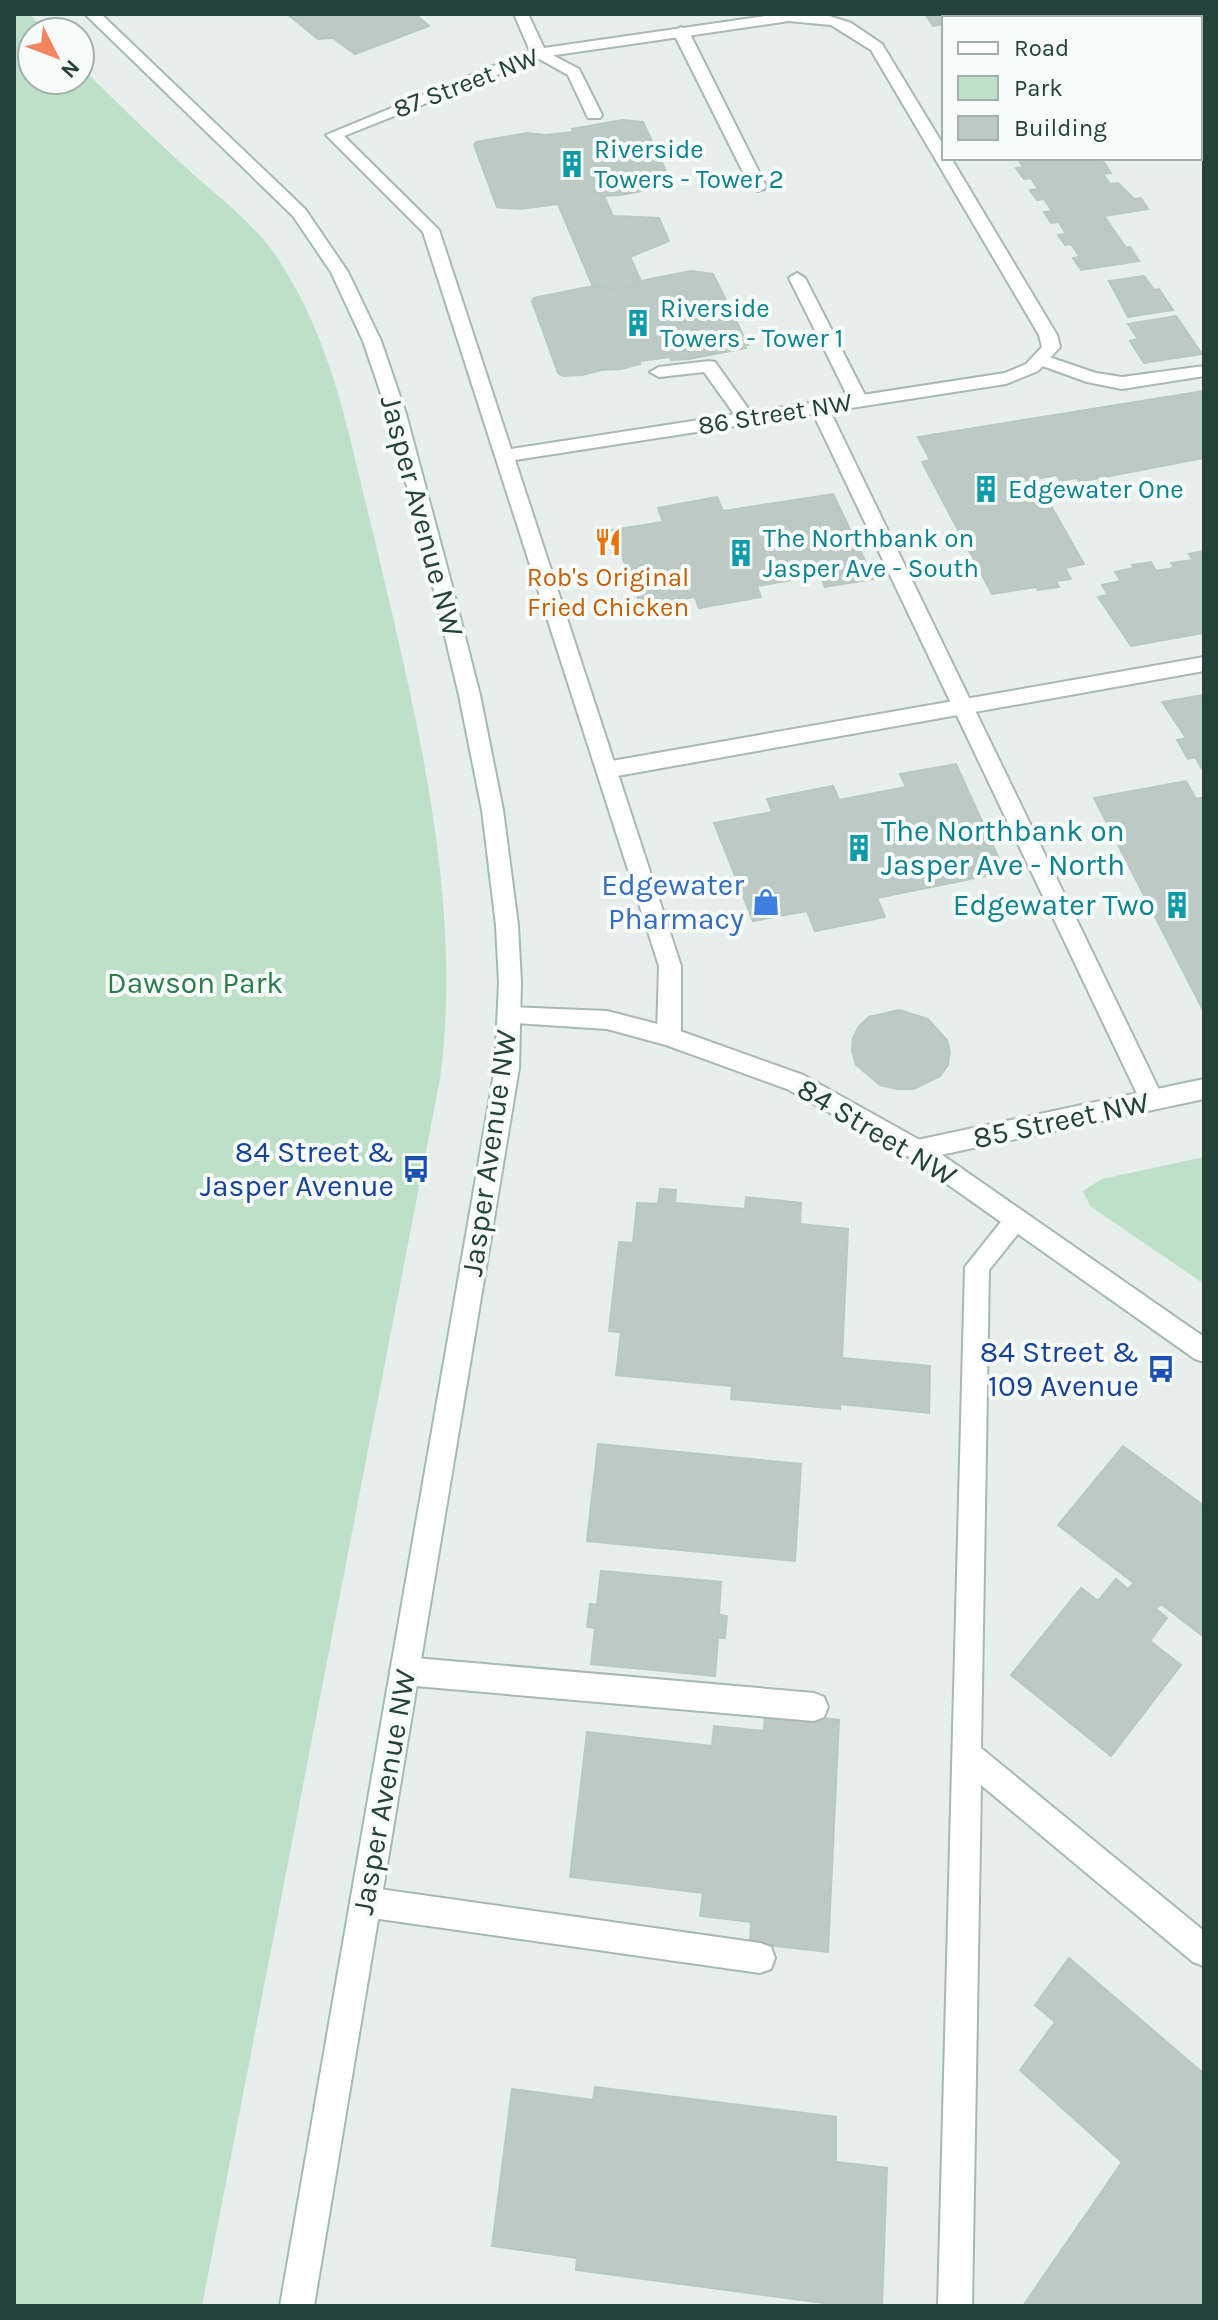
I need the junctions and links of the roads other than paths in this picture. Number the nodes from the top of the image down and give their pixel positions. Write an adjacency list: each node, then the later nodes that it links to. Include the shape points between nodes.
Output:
1 (92, 14): 20 (street, Jasper Avenue NW, via 281,193 318,236 370,335 403,434 488,791 504,901)
2 (521, 14): 4 (street)
3 (681, 32): 4 (street, 87 Street NW); 6 (street, 87 Street NW, via 789,17 839,20 877,47); 8 (street)
4 (539, 53): 5 (street, via 574,72); 16 (street, 87 Street NW, via 334,135 431,230)
5 (594, 115)
6 (942, 156)
7 (944, 160): 10 (street, 87 Street NW, via 1048,335 1051,347)
8 (758, 186)
9 (797, 278): 13 (street)
10 (1043, 360): 11 (street, via 1122,383); 13 (street, 86 Street NW, via 1006,378)
11 (1204, 371)
12 (659, 372): 15 (street, via 709,366)
13 (859, 401): 14 (street, 86 Street NW)
14 (819, 407): 15 (street, 86 Street NW); 18 (street)
15 (746, 418): 16 (street, 86 Street NW)
16 (503, 456): 19 (street)
17 (1204, 664): 18 (street)
18 (961, 707): 19 (street); 23 (street)
19 (606, 770): 21 (street, via 670,966)
20 (509, 1016): 21 (street, 84 Street NW, via 607,1020); 27 (street, Jasper Avenue NW, via 507,1068)
21 (669, 1036): 24 (street, 84 Street NW, via 795,1082)
22 (1204, 1089): 23 (street, 85 Street NW)
23 (1152, 1100): 24 (street, 85 Street NW)
24 (917, 1150): 25 (street, 84 Street NW)
25 (1017, 1220): 26 (street, 84 Street NW); 29 (street, via 977,1267)
26 (1204, 1351)
27 (404, 1671): 28 (street); 30 (street, Jasper Avenue NW)
28 (814, 1707)
29 (966, 1754): 31 (street); 34 (street)
30 (365, 1902): 32 (street); 33 (street, Jasper Avenue NW)
31 (1204, 1951)
32 (760, 1958)
33 (297, 2306)
34 (955, 2306)

